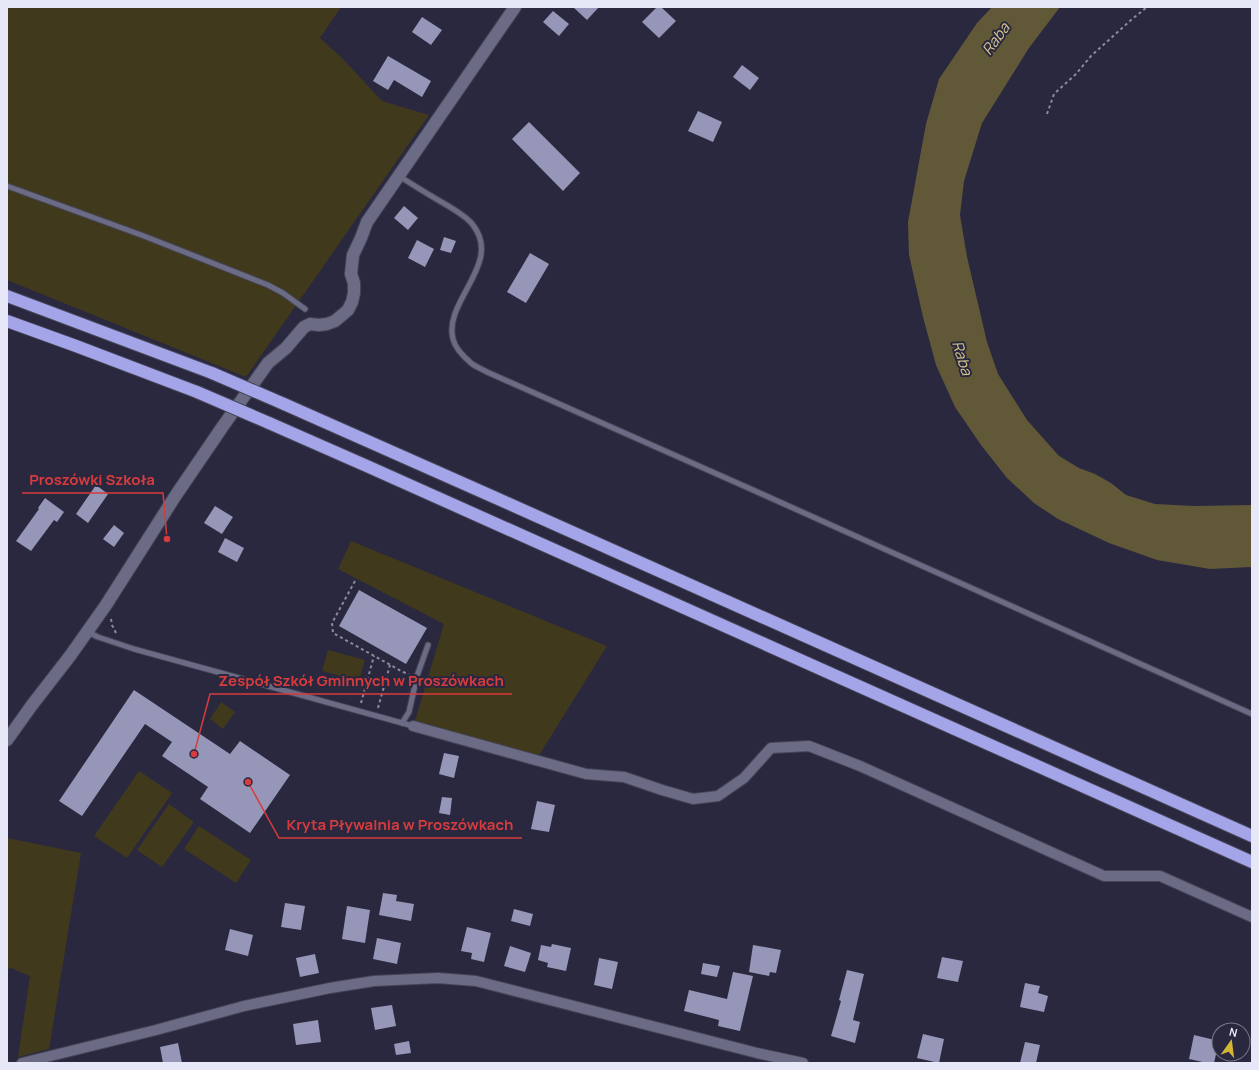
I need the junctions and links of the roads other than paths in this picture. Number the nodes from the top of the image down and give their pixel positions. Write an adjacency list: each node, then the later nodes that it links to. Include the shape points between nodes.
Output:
1 (515, 7): 2 (main road)
2 (399, 176): 7 (main road, via 367,222 353,255 351,274 354,293 348,310 335,321 310,324 268,363 223,426); 9 (lane, via 473,224 482,243 477,269 455,314 452,328 453,340 472,364)
3 (7, 186): 5 (lane, via 268,285)
4 (7, 296): 13 (highway, bridge, via 212,373 284,404)
5 (305, 309)
6 (7, 321): 14 (highway, bridge, via 197,392 269,423)
7 (87, 631): 10 (lane, via 134,649); 12 (main road)
8 (428, 645): 10 (lane, via 409,712)
9 (1252, 714)
10 (402, 723): 11 (lane)
11 (413, 726): 15 (street, via 586,774 624,777 693,799 718,796 744,778 771,748 809,746 860,766 1104,876 1160,876)
12 (7, 740)
13 (1252, 836)
14 (1252, 862)
15 (1252, 916)
16 (22, 1063): 17 (street, via 244,1006 374,981 438,978 476,981)
17 (803, 1063)

